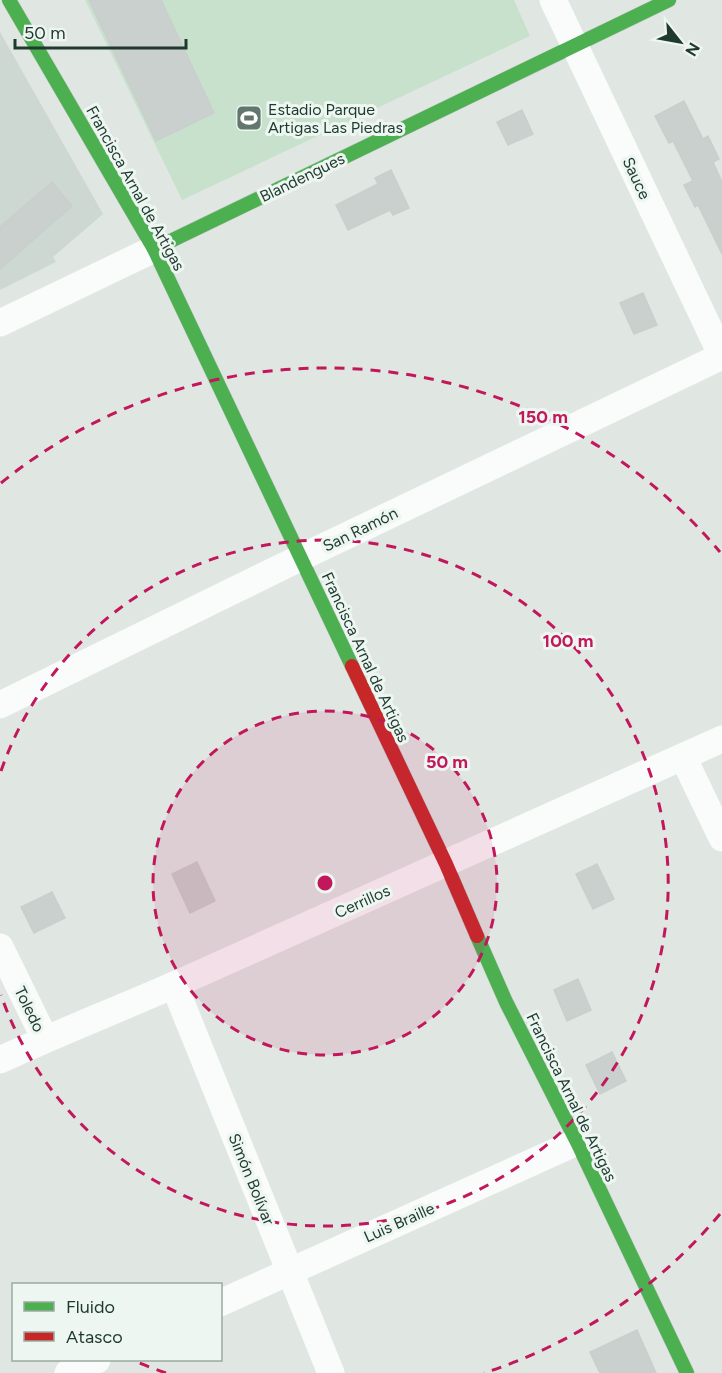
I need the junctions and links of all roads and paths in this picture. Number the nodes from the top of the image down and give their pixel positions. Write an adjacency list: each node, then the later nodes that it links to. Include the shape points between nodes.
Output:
1 (9, 0): 5 (street, Francisca Arnal de Artigas)
2 (553, 0): 4 (street, Sauce)
3 (669, 0): 4 (street, Blandengues)
4 (574, 45): 5 (street, Blandengues); 7 (street, Sauce)
5 (154, 249): 6 (street, Blandengues); 8 (street, Francisca Arnal de Artigas)
6 (0, 323)
7 (722, 356): 8 (street, San Ramón)
8 (300, 558): 9 (street, San Ramón); 13 (street, Francisca Arnal de Artigas)
9 (0, 705)
10 (722, 739): 11 (street, Cerrillos)
11 (683, 757): 12 (street); 13 (street, Cerrillos)
12 (722, 838)
13 (446, 864): 15 (street, Cerrillos); 18 (street, Francisca Arnal de Artigas, via 506,1002)
14 (0, 947): 16 (street, Toledo)
15 (174, 985): 16 (street, Cerrillos); 19 (street, Simón Bolívar)
16 (45, 1039): 17 (street, Cerrillos)
17 (0, 1060)
18 (577, 1142): 19 (street, Luis Braille); 24 (street, Francisca Arnal de Artigas)
19 (290, 1271): 20 (street, Luis Braille); 23 (street, Simón Bolívar)
20 (222, 1302)
21 (93, 1361): 22 (street)
22 (68, 1373)
23 (331, 1373)
24 (687, 1373)

